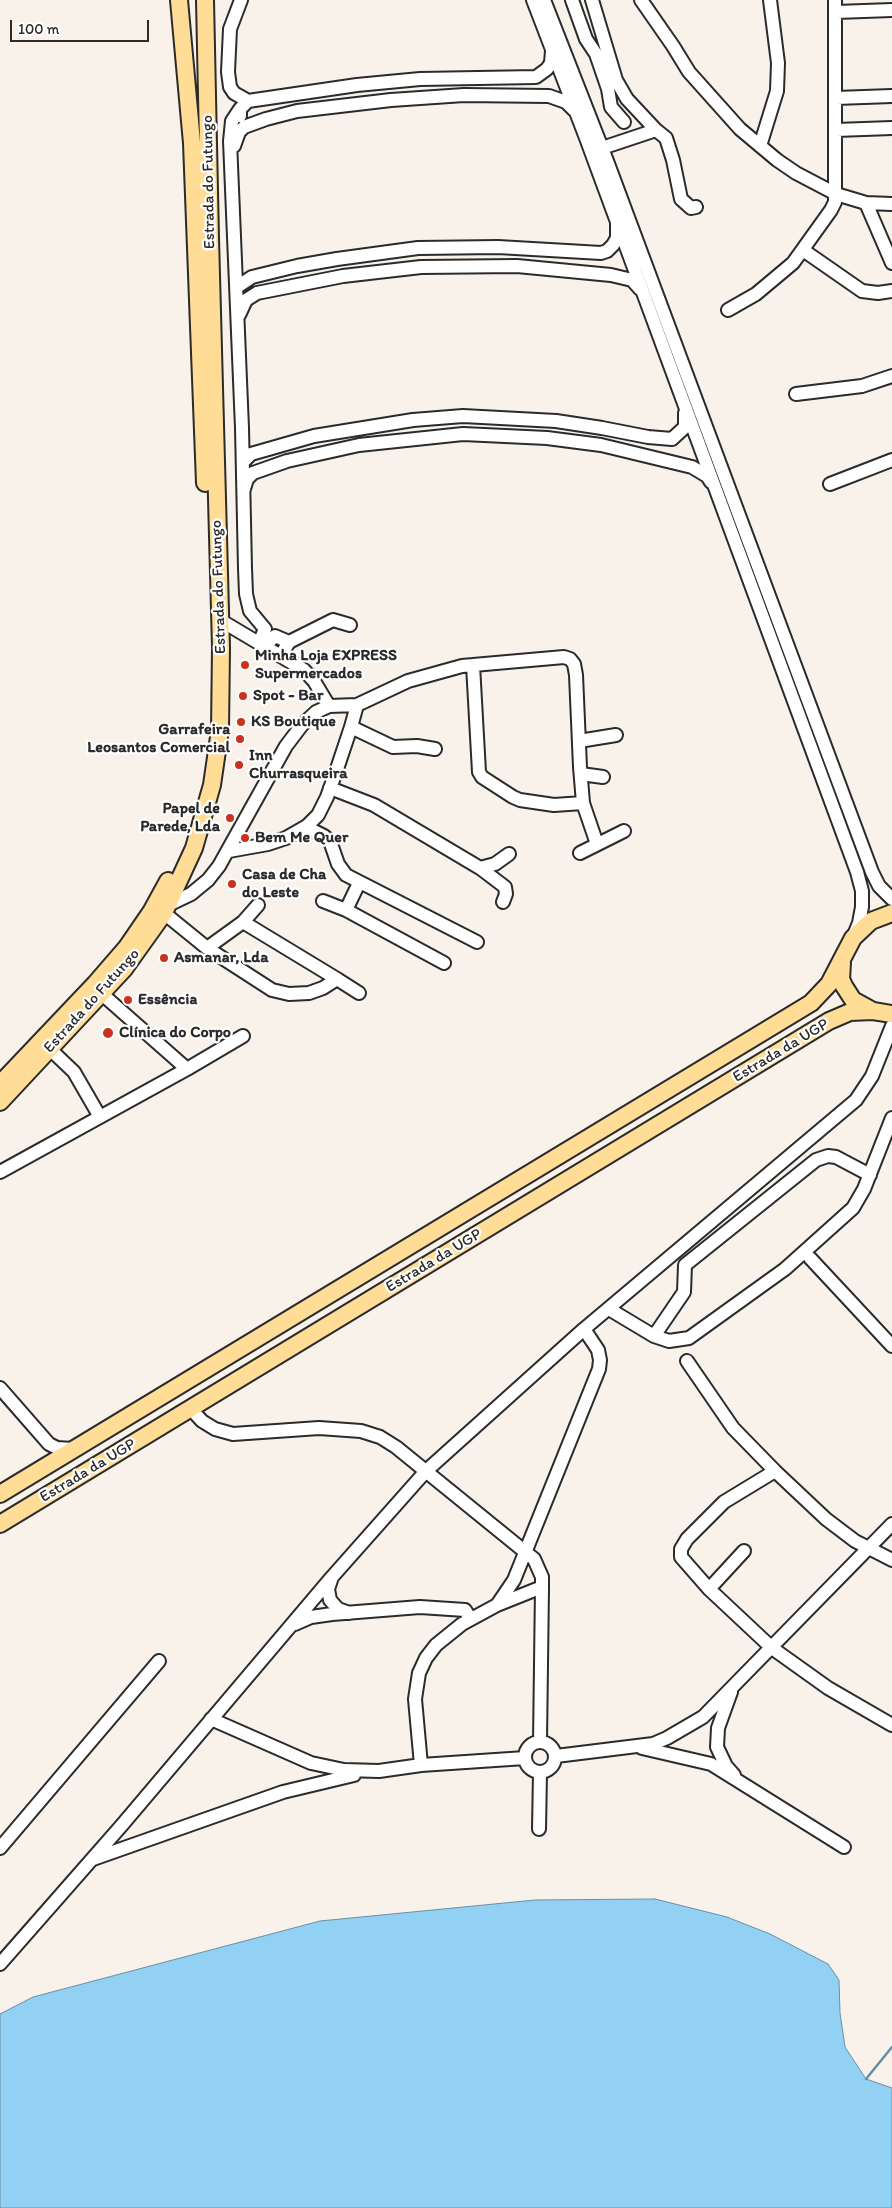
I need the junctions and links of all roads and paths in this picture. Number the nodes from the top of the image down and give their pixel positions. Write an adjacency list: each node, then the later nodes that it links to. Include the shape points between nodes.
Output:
1 (170, 0): 15 (main road)
2 (179, 0): 15 (main road, Estrada do Futungo)
3 (205, 0): 14 (main road, Estrada do Futungo)
4 (216, 0): 14 (main road)
5 (241, 0): 24 (street, via 230,29 228,72 230,88)
6 (533, 0): 16 (street)
7 (544, 0): 32 (street)
8 (572, 0): 19 (street, via 586,39)
9 (592, 0): 19 (street, via 616,80)
10 (641, 0): 31 (street, via 689,72 740,129)
11 (770, 0): 31 (street, via 778,62 777,91)
12 (836, 6): 13 (street); 22 (street)
13 (892, 10)
14 (206, 33): 68 (main road, Estrada do Futungo)
15 (181, 34): 115 (main road, Estrada do Futungo, via 192,142 211,684 204,773 177,861 139,933 96,984)
16 (552, 51): 17 (street, via 551,63 536,77); 25 (street)
17 (406, 80): 18 (street); 21 (street, via 398,88 401,97)
18 (372, 83): 23 (street, via 378,85 382,93); 24 (street)
19 (615, 89): 26 (street, via 611,107); 29 (street)
20 (892, 96): 22 (street)
21 (407, 98): 23 (street); 25 (street, via 549,96 566,102)
22 (836, 98): 30 (street)
23 (375, 102): 27 (street, via 297,111)
24 (244, 105): 27 (street, via 241,119); 33 (street, via 234,116 231,127)
25 (578, 116): 38 (street)
26 (624, 122)
27 (253, 124): 33 (street, via 239,132)
28 (892, 128): 30 (street)
29 (656, 130): 32 (street); 37 (street, via 666,138 681,199 691,208)
30 (836, 130): 34 (street)
31 (760, 146): 34 (street, via 796,173)
32 (602, 148): 92 (street, via 872,872 879,886)
33 (232, 154): 42 (street)
34 (836, 194): 35 (street); 41 (street, via 831,210)
35 (866, 203): 36 (street); 43 (street)
36 (892, 204)
37 (696, 207)
38 (617, 222): 39 (street, via 617,238 607,251 600,253); 50 (street)
39 (438, 248): 40 (street); 44 (street, via 429,256 430,262)
40 (404, 250): 45 (street, via 413,257 412,263); 46 (street, via 337,259)
41 (804, 250): 48 (street, via 862,291 878,293); 51 (street, via 780,276)
42 (236, 258): 46 (street, via 251,273); 47 (street)
43 (892, 263)
44 (438, 266): 45 (street); 50 (street, via 517,266 611,275 632,280)
45 (405, 268): 49 (street, via 342,276)
46 (259, 275): 47 (street)
47 (237, 287): 49 (street); 52 (street)
48 (892, 290)
49 (257, 293): 52 (street, via 246,300)
50 (646, 300): 55 (street)
51 (728, 310)
52 (238, 317): 58 (street)
53 (892, 376): 54 (street, via 862,386)
54 (796, 394)
55 (682, 399): 56 (street, via 685,426 672,439 556,421); 67 (street)
56 (479, 416): 57 (street); 59 (street, via 470,426)
57 (446, 417): 60 (street, via 453,422 454,428); 61 (street, via 364,426)
58 (242, 428): 61 (street, via 251,443); 63 (street)
59 (478, 434): 60 (street); 67 (street, via 547,438 628,451 692,467 707,476)
60 (446, 436): 64 (street, via 359,445)
61 (265, 450): 63 (street, via 251,454)
62 (892, 460): 65 (street)
63 (243, 462): 64 (street, via 257,468); 66 (street)
64 (266, 467): 66 (street, via 252,473)
65 (830, 484)
66 (243, 491): 71 (street, via 246,594 250,611 264,629)
67 (717, 492): 100 (street, via 857,872 862,907)
68 (220, 620): 71 (street); 96 (main road, Estrada do Futungo, via 221,721 212,785 194,848)
69 (350, 625): 70 (street, via 333,620)
70 (289, 642): 71 (street, via 275,636); 72 (street)
71 (262, 645): 72 (street)
72 (281, 655): 75 (street, via 304,670)
73 (473, 664): 74 (street, via 408,681); 78 (street, via 570,659 576,675); 83 (street, via 479,772 482,777 520,800 554,805)
74 (356, 705): 75 (street); 76 (street)
75 (329, 706): 87 (street, via 302,724 286,746)
76 (351, 727): 79 (street, via 393,747); 82 (street)
77 (616, 735): 78 (street)
78 (579, 741): 80 (street)
79 (435, 749)
80 (580, 774): 81 (street); 83 (street)
81 (602, 777)
82 (330, 788): 84 (street, via 318,814); 90 (street, via 374,805)
83 (583, 803): 86 (street)
84 (306, 827): 87 (street, via 268,844); 91 (street, via 330,841 338,864 346,875)
85 (624, 831): 86 (street)
86 (597, 844): 89 (street)
87 (229, 851): 96 (street, via 208,880)
88 (509, 854): 90 (street, via 495,864)
89 (580, 854)
90 (480, 868): 94 (street, via 505,887)
91 (359, 883): 97 (street); 101 (street)
92 (892, 899)
93 (324, 901): 97 (street)
94 (503, 902)
95 (258, 905): 99 (street)
96 (166, 909): 102 (street); 107 (main road, Estrada do Futungo, via 124,969)
97 (346, 910): 104 (street)
98 (892, 912): 100 (main road, Estrada da UGP, via 871,921)
99 (244, 922): 102 (street); 105 (street)
100 (853, 938): 103 (main road, Estrada da UGP)
101 (477, 942)
102 (208, 948): 105 (street, via 272,990 288,994 309,994)
103 (842, 958): 108 (main road, Estrada da UGP, via 840,969 844,986 853,1000); 130 (main road, Estrada da UGP, via 829,984 811,1003)
104 (444, 963)
105 (337, 979): 106 (street)
106 (359, 993)
107 (102, 994): 113 (main road, Estrada do Futungo); 114 (street)
108 (873, 1011): 109 (main road, Estrada da UGP); 112 (street, via 884,1023); 128 (main road, Estrada da UGP, via 850,1012 829,1021)
109 (892, 1014)
110 (892, 1026): 112 (street)
111 (243, 1036): 114 (street)
112 (889, 1039): 122 (street, via 872,1076 856,1100)
113 (50, 1049): 116 (main road, Estrada do Futungo); 117 (street, via 74,1072)
114 (188, 1069): 117 (street)
115 (0, 1084)
116 (0, 1102)
117 (100, 1117): 119 (street)
118 (892, 1118): 120 (street)
119 (0, 1172)
120 (870, 1175): 124 (street, via 853,1208 786,1269 689,1338 669,1341); 124 (street, via 836,1157 816,1160 685,1265 684,1292)
121 (810, 1258): 125 (street)
122 (608, 1309): 123 (street); 124 (street)
123 (584, 1329): 132 (street); 138 (street, via 598,1350 599,1370)
124 (654, 1336)
125 (892, 1346)
126 (688, 1361): 133 (street, via 733,1428)
127 (0, 1388): 129 (street)
128 (191, 1409): 132 (street, via 215,1429 233,1434 319,1428 361,1431 380,1437); 135 (main road, Estrada da UGP)
129 (42, 1437): 130 (street, via 57,1448); 131 (street, via 49,1454)
130 (73, 1450): 131 (main road, Estrada da UGP)
131 (41, 1469): 134 (main road, Estrada da UGP)
132 (426, 1471): 138 (street); 141 (street)
133 (775, 1471): 137 (street, via 826,1519); 143 (street, via 724,1502 680,1549 681,1558)
134 (0, 1494)
135 (0, 1524)
136 (892, 1524): 137 (street)
137 (868, 1548): 140 (street); 148 (street)
138 (526, 1552): 142 (street, via 534,1559); 144 (street, via 514,1580)
139 (744, 1552): 143 (street)
140 (892, 1560)
141 (332, 1577): 145 (street, via 328,1589 330,1600 338,1609); 147 (street)
142 (542, 1586): 144 (street); 153 (street)
143 (709, 1589): 148 (street)
144 (497, 1604): 146 (street)
145 (350, 1613): 146 (street, via 420,1607 465,1610); 147 (street, via 312,1617)
146 (470, 1618): 157 (street, via 436,1645 419,1673 415,1699)
147 (289, 1627): 151 (street)
148 (772, 1648): 150 (street); 152 (street, via 828,1688)
149 (159, 1661): 163 (street)
150 (732, 1687): 154 (street, via 704,1717 667,1738); 160 (street, via 718,1728 718,1747 726,1766)
151 (211, 1719): 158 (street, via 311,1763 344,1770); 164 (street)
152 (892, 1725)
153 (540, 1742): 155 (street, via 549,1744); 156 (street, via 527,1749)
154 (638, 1747): 155 (street); 160 (street, via 710,1764)
155 (556, 1756): 159 (street, via 550,1770)
156 (525, 1758): 157 (street); 159 (street, via 532,1770)
157 (421, 1765): 158 (street)
158 (379, 1771): 164 (street, via 283,1792)
159 (540, 1773): 161 (street)
160 (741, 1782): 162 (street)
161 (539, 1829)
162 (844, 1847)
163 (0, 1848)
164 (91, 1860): 165 (street)
165 (0, 1964)

